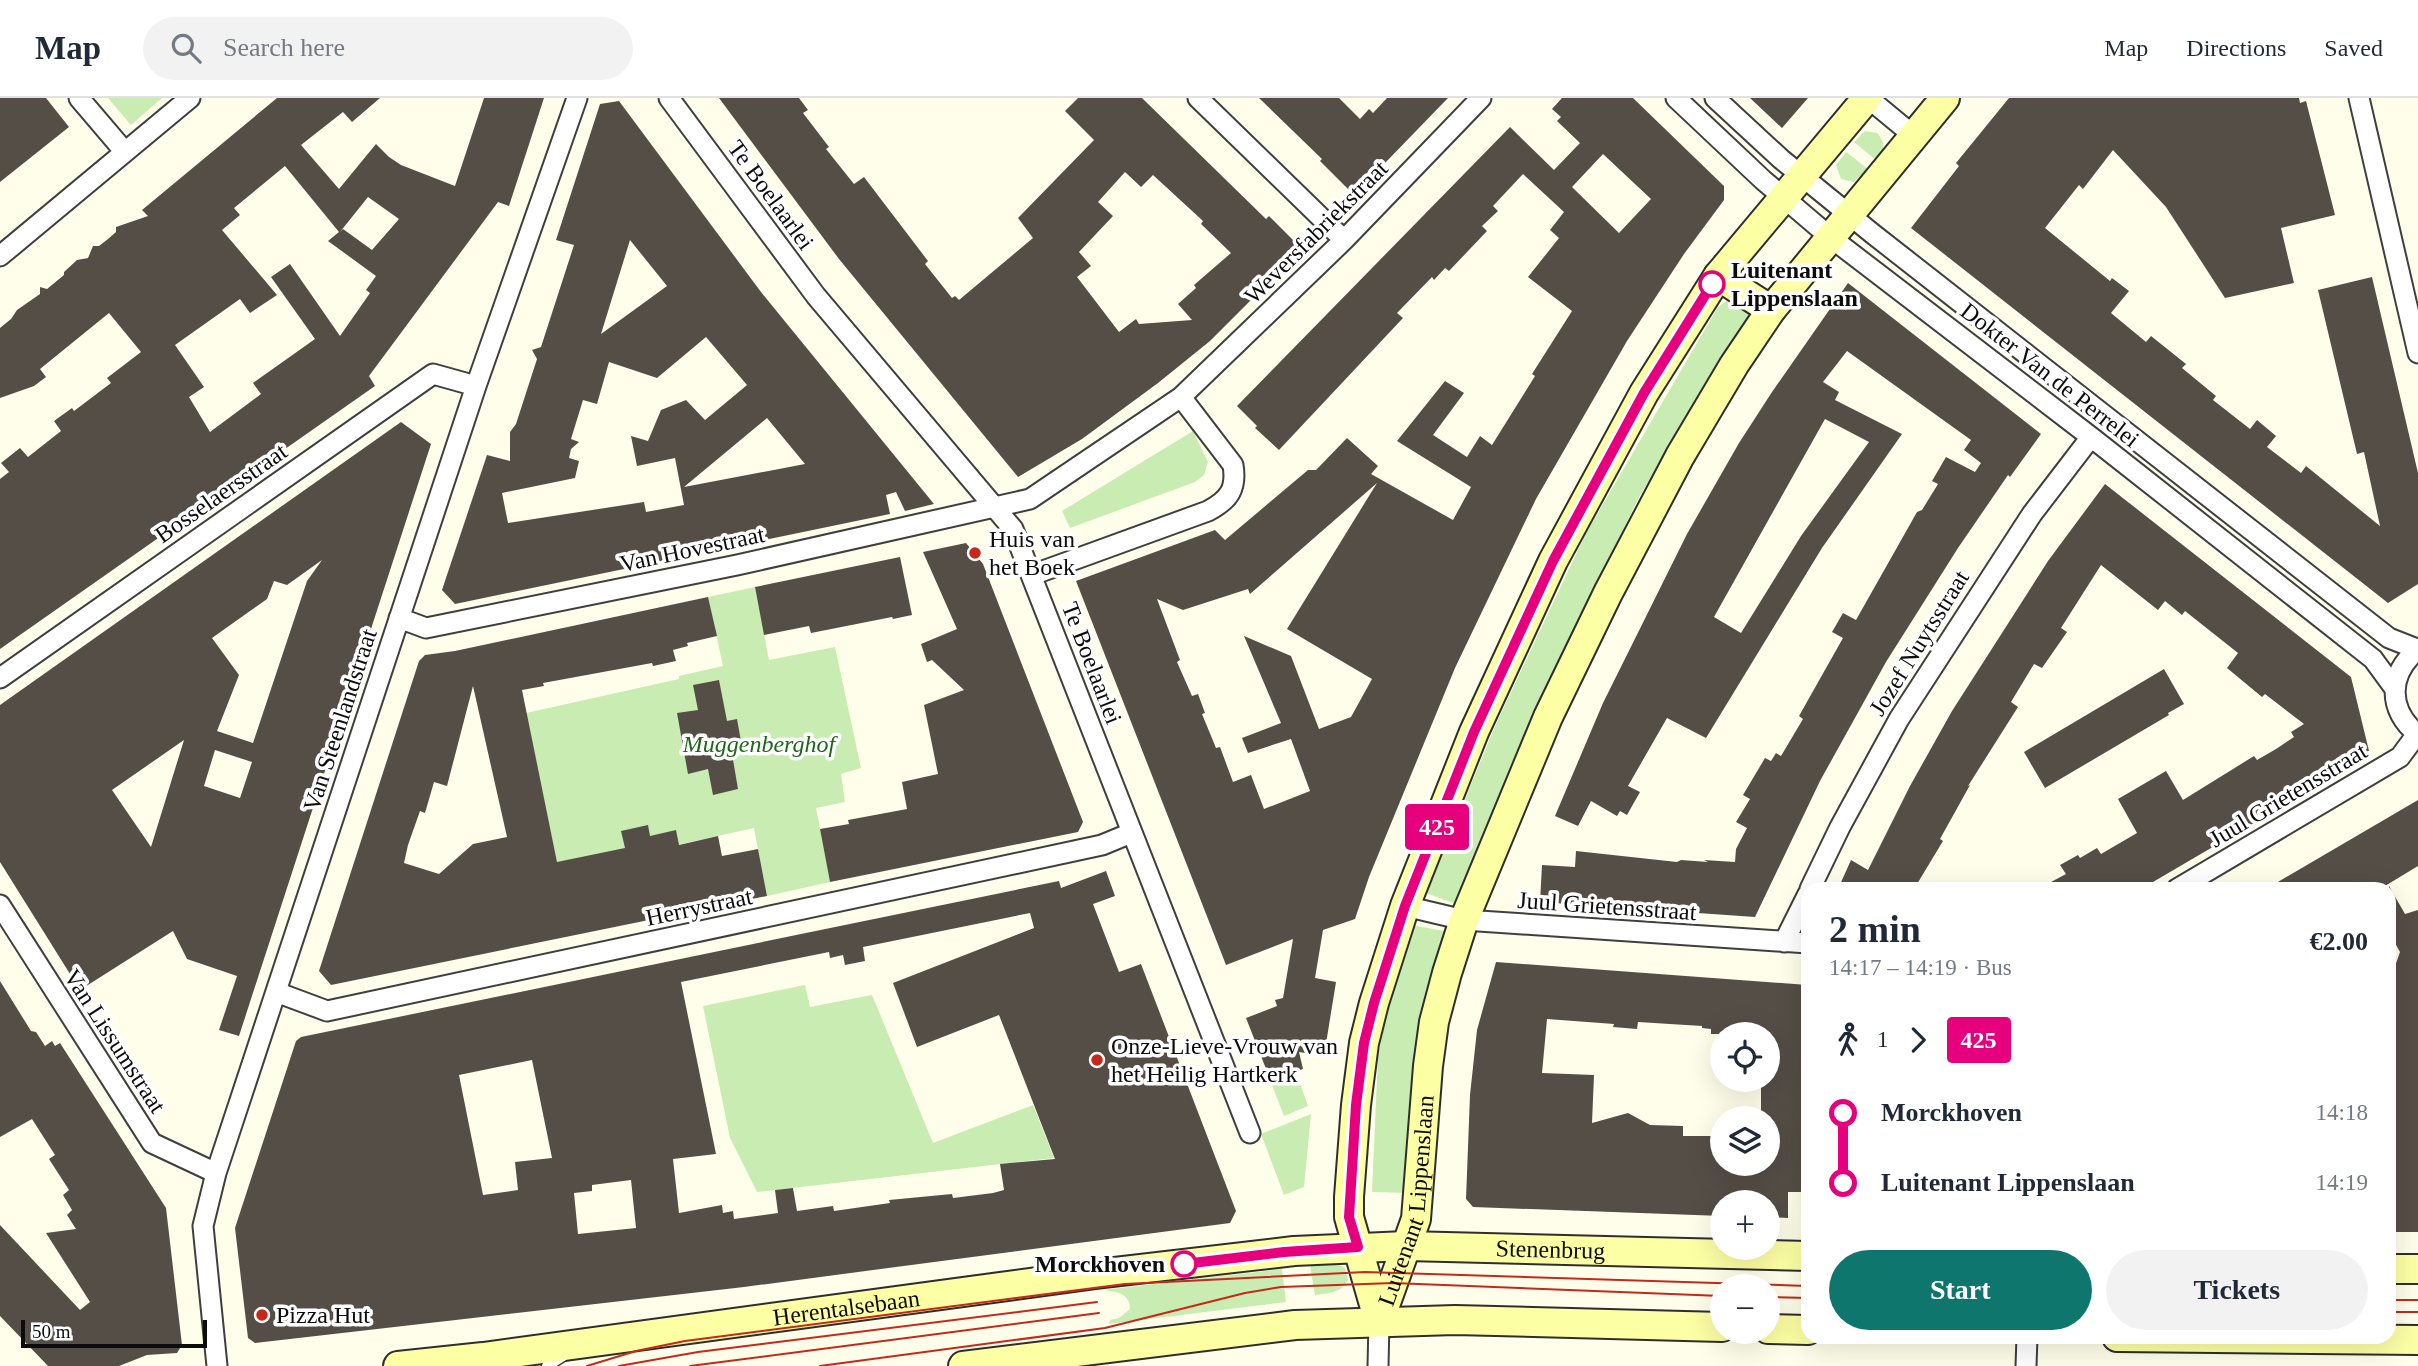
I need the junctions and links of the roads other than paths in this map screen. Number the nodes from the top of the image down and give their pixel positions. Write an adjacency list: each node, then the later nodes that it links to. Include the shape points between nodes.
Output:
1 (79, 98): 13 (street)
2 (190, 98): 13 (street)
3 (577, 98): 23 (street, Van Steenlandstraat)
4 (669, 98): 26 (street, Te Boelaarlei, via 816,296)
5 (1198, 98): 18 (street)
6 (1481, 98): 18 (street, Weversfabriekstraat)
7 (1676, 98): 15 (street, Dokter Van de Perrelei)
8 (1715, 98): 14 (street, Dokter Van de Perrelei)
9 (1868, 98): 12 (street, Luitenant Lippenslaan); 14 (main road, Luitenant Lippenslaan)
10 (1945, 98): 12 (main road, Luitenant Lippenslaan)
11 (2359, 98): 22 (street)
12 (1914, 136): 16 (main road, Luitenant Lippenslaan)
13 (125, 152): 19 (street)
14 (1801, 176): 15 (main road, Luitenant Lippenslaan); 16 (street, Dokter Van de Perrelei)
15 (1783, 198): 17 (street, Dokter Van de Perrelei); 20 (main road, Luitenant Lippenslaan)
16 (1849, 214): 17 (main road, Luitenant Lippenslaan); 29 (street, Dokter Van de Perrelei, via 2389,638)
17 (1830, 237): 21 (main road, Luitenant Lippenslaan); 25 (street, Dokter Van de Perrelei)
18 (1344, 240): 24 (street, Weversfabriekstraat)
19 (0, 256)
20 (1718, 276): 21 (main road); 37 (main road, Luitenant Lippenslaan, via 1644,393 1553,561 1474,732)
21 (1771, 310): 39 (main road, Luitenant Lippenslaan, via 1680,456 1608,593 1548,717)
22 (2418, 353)
23 (476, 386): 28 (street, Van Steenlandstraat); 30 (street, Bosselaersstraat, via 433,374)
24 (1181, 397): 26 (street, Weversfabriekstraat, via 1030,499); 27 (street, via 1233,465 1234,487 1229,497 1208,511)
25 (2091, 437): 31 (street, Dokter Van de Perrelei, via 2373,659); 34 (street, Jozef Nuytsstraat, via 2032,514 1899,719)
26 (995, 508): 27 (street, Te Boelaarlei, via 1013,529); 28 (street, Van Hovestraat, via 426,628)
27 (1032, 575): 33 (street, Te Boelaarlei)
28 (400, 618): 42 (street, Van Steenlandstraat)
29 (2418, 649): 31 (street, Dokter Van de Perrelei, via 2398,673)
30 (0, 678)
31 (2395, 689): 32 (street, Dokter Van de Perrelei, via 2400,714)
32 (2418, 734): 35 (street, Juul Grietensstraat, via 2400,757)
33 (1131, 833): 42 (street, Herrystraat, via 1102,845 327,1011); 43 (street, Te Boelaarlei)
34 (1813, 882)
35 (2189, 882)
36 (0, 905): 44 (street, Van Lissumstraat, via 152,1143)
37 (1405, 906): 39 (street, Juul Grietensstraat); 46 (main road, Luitenant Lippenslaan, via 1364,1043 1349,1217)
38 (1801, 908): 40 (street)
39 (1464, 920): 40 (street, Juul Grietensstraat); 45 (main road, Luitenant Lippenslaan, via 1434,1022 1416,1219)
40 (1784, 942): 41 (street, Juul Grietensstraat)
41 (1801, 943)
42 (276, 992): 44 (street, Van Steenlandstraat)
43 (1250, 1133)
44 (216, 1173): 59 (street, Van Steenlandstraat, via 203,1226)
45 (1406, 1246): 46 (main road, Stenenbrug); 48 (main road, Stenenbrug); 51 (main road, Luitenant Lippenslaan)
46 (1358, 1247): 47 (main road, Stenenbrug); 51 (main road, Luitenant Lippenslaan)
47 (1294, 1251): 57 (main road, Herentalsebaan)
48 (1801, 1256)
49 (2396, 1269): 50 (main road)
50 (2418, 1269)
51 (1366, 1322): 52 (main road); 62 (main road, via 1282,1326); 63 (street)
52 (1710, 1327)
53 (1780, 1329): 54 (main road)
54 (1801, 1330)
55 (2396, 1340): 56 (main road)
56 (2418, 1340)
57 (585, 1343): 60 (main road, Herentalsebaan); 61 (lane)
58 (2027, 1344): 64 (street)
59 (217, 1366)
60 (398, 1366)
61 (547, 1366)
62 (963, 1366)
63 (1378, 1366)
64 (2026, 1366)

